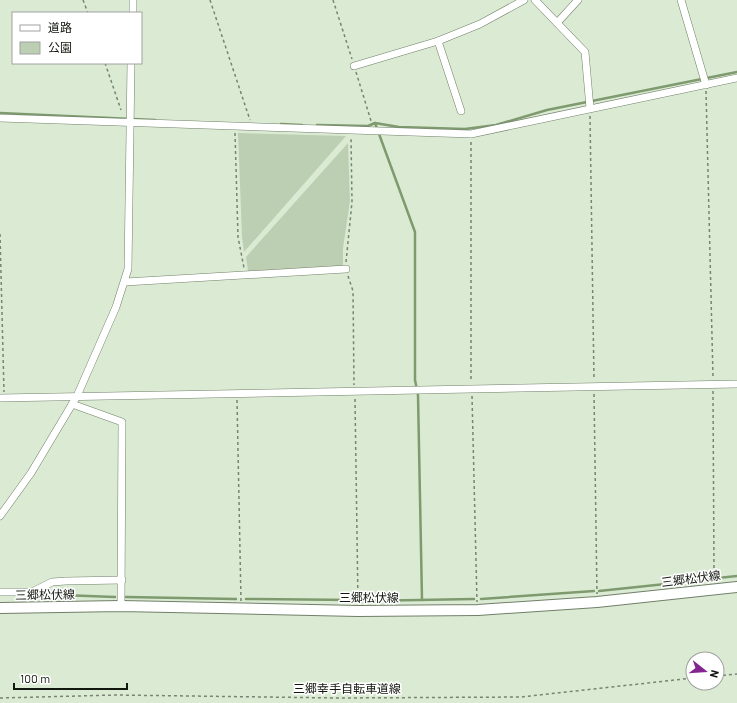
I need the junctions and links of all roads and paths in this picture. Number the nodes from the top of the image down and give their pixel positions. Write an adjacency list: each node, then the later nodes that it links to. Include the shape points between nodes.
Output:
1 (83, 0): 8 (path)
2 (133, 0): 9 (street)
3 (210, 0): 23 (path)
4 (524, 0): 11 (street, via 480,24)
5 (535, 0): 10 (street)
6 (578, 0): 10 (street)
7 (681, 0): 16 (street)
8 (88, 12)
9 (133, 12)
10 (557, 23): 17 (street, via 584,52)
11 (438, 41): 14 (street); 19 (street)
12 (104, 64): 18 (path)
13 (131, 64): 21 (street)
14 (354, 66)
15 (737, 78): 16 (street)
16 (706, 85): 17 (street); 30 (path)
17 (590, 108): 25 (street); 32 (path)
18 (121, 110)
19 (461, 111)
20 (0, 118): 21 (street)
21 (129, 124): 22 (street); 29 (street, via 128,268)
22 (235, 127): 23 (street); 28 (path, via 238,237)
23 (253, 128): 24 (street)
24 (351, 131): 25 (street); 27 (path, via 352,202)
25 (471, 134): 33 (path)
26 (0, 234): 37 (path)
27 (346, 269): 28 (street); 34 (path, via 353,291)
28 (246, 276): 29 (street)
29 (125, 282): 36 (street)
30 (713, 384): 31 (street); 32 (street); 42 (path, via 714,573)
31 (737, 384)
32 (594, 388): 33 (street); 44 (path)
33 (472, 389): 34 (street); 48 (path)
34 (354, 390): 35 (street); 49 (path)
35 (237, 395): 36 (street); 47 (path)
36 (77, 396): 37 (street); 38 (street)
37 (2, 398)
38 (72, 404): 39 (street, via 31,473); 40 (street, via 122,422)
39 (0, 516)
40 (122, 580): 43 (street, via 52,582 32,592); 45 (street)
41 (737, 587): 42 (main road, 三郷松伏線)
42 (717, 589): 44 (main road, 三郷松伏線)
43 (0, 592)
44 (597, 602): 48 (main road, 三郷松伏線)
45 (121, 606): 46 (main road, 三郷松伏線); 47 (main road, 三郷松伏線)
46 (0, 608)
47 (241, 610): 49 (main road, 三郷松伏線)
48 (478, 610): 49 (main road, 三郷松伏線)
49 (358, 611)
50 (737, 674): 51 (path)
51 (725, 675)
52 (685, 679): 53 (path, 三郷幸手自転車道線, via 521,697 116,695)
53 (0, 698)

